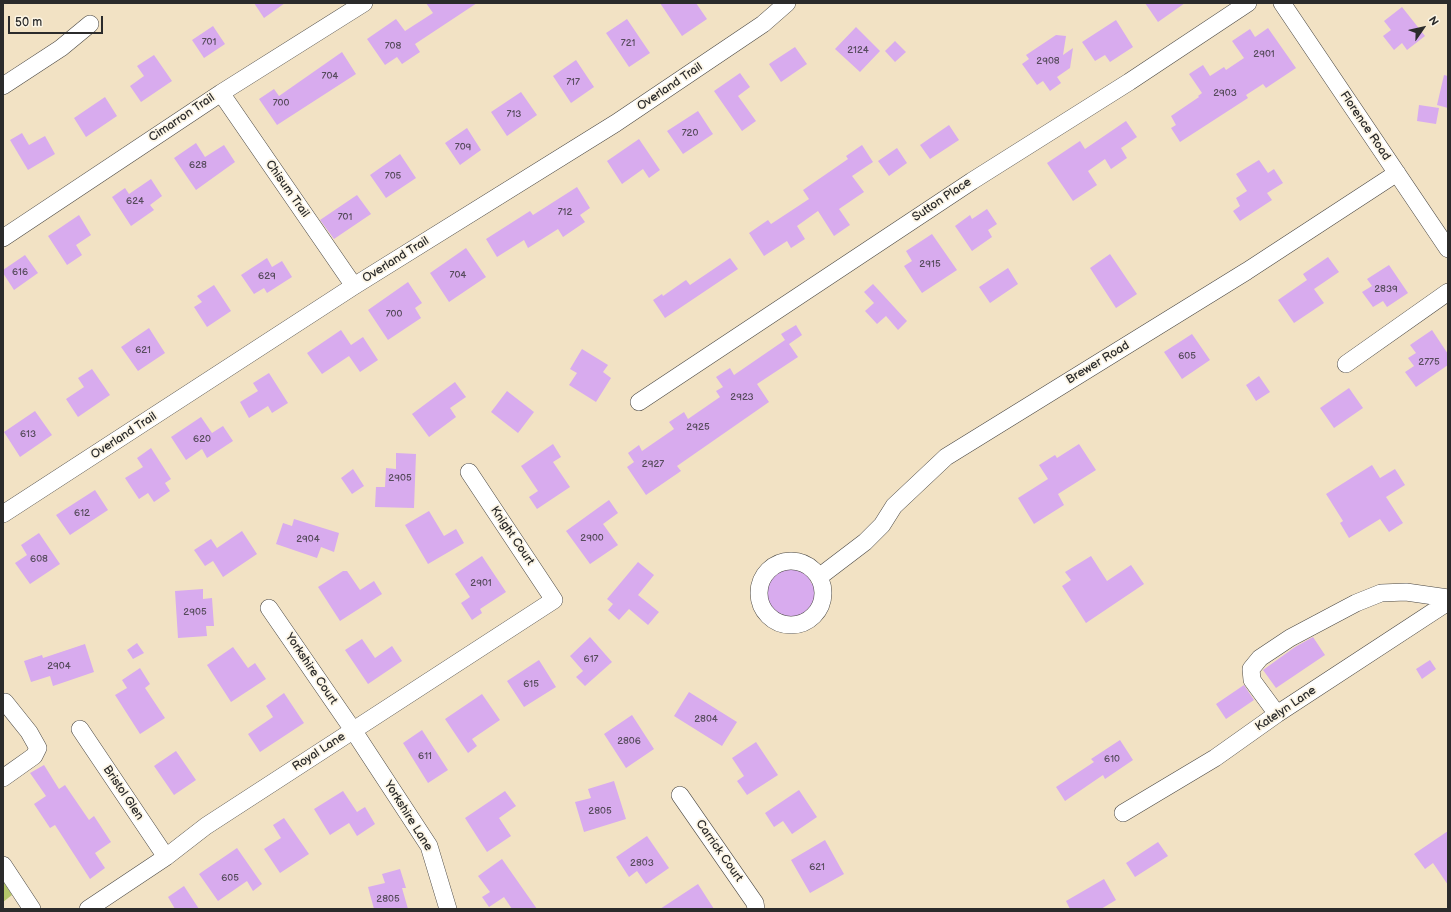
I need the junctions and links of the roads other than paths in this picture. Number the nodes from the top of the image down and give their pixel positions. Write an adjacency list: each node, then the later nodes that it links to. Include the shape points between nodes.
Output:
1 (364, 3): 7 (street, Cimarron Trail)
2 (787, 3): 11 (street, Overland Trail, via 763,24 616,123)
3 (1248, 3): 14 (street, Sutton Place, via 972,181)
4 (1282, 3): 8 (street, Florence Road)
5 (90, 24): 6 (street, via 61,48)
6 (3, 86)
7 (221, 93): 9 (street, Cimarron Trail); 11 (street, Chisum Trail)
8 (1397, 174): 10 (street, Florence Road); 17 (street, Brewer Road, via 1247,271 946,457 894,506 882,525)
9 (3, 238)
10 (1448, 249)
11 (354, 286): 16 (street, Overland Trail)
12 (1448, 292): 13 (street)
13 (1346, 364)
14 (640, 402)
15 (469, 472): 19 (street, Knight Court)
16 (3, 514)
17 (819, 577)
18 (1448, 598): 23 (street, via 1406,592 1381,593 1356,603 1290,638 1260,658 1251,669 1252,680)
19 (554, 600): 25 (street, Royal Lane)
20 (1448, 602): 23 (street, Katelyn Lane, via 1338,674)
21 (269, 608): 25 (street, Yorkshire Court)
22 (5, 702): 26 (street, via 38,748 34,756)
23 (1273, 709): 28 (street, Katelyn Lane, via 1215,758)
24 (80, 729): 29 (street, Bristol Glen)
25 (353, 730): 29 (street, Royal Lane, via 206,826); 33 (street, Yorkshire Lane, via 429,846)
26 (3, 778)
27 (680, 795): 34 (street, Carrick Court, via 755,903)
28 (1122, 813)
29 (166, 857): 32 (street, Royal Lane)
30 (6, 876): 31 (street)
31 (32, 909)
32 (88, 909)
33 (448, 909)
34 (756, 909)

